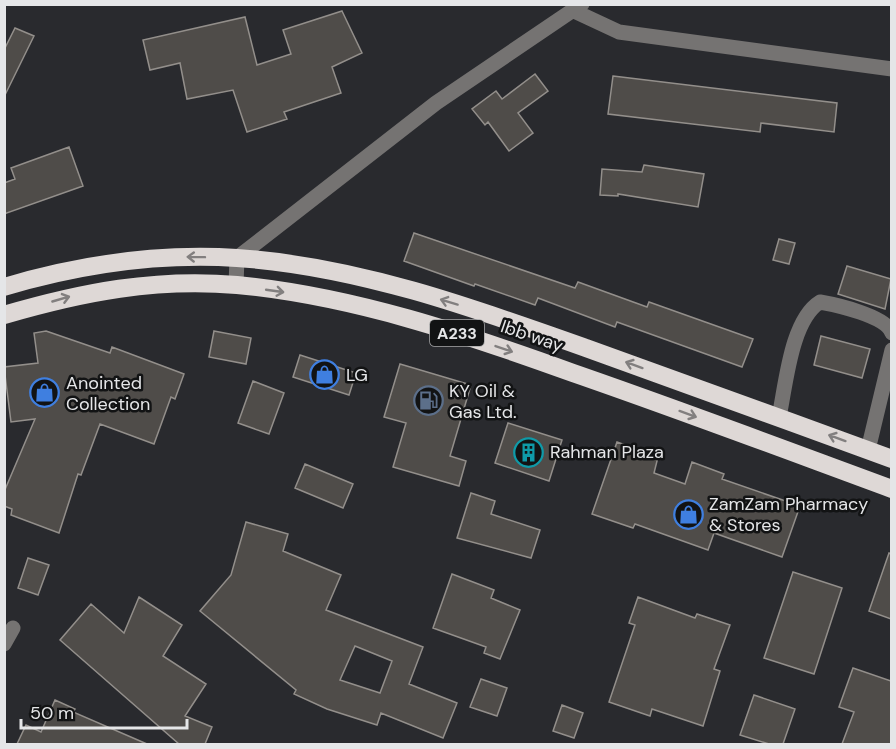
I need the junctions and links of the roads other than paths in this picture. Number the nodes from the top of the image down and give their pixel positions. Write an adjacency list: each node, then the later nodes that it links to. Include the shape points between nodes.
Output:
1 (578, 8): 2 (street, via 619,32); 3 (street, via 436,104)
2 (891, 69)
3 (237, 258): 4 (street); 5 (highway, A233, one-way to 5, via 117,261 61,270); 9 (highway, A233, one-way to 3, via 510,321 404,288 306,266)
4 (236, 285): 6 (highway, Ibb way / A233, one-way to 4, via 67,296 120,287); 12 (highway, Ibb way / A233, one-way to 12, via 303,294 426,324 639,396)
5 (4, 287)
6 (4, 315)
7 (891, 333): 9 (street, via 890,327 877,319 838,305 820,302 809,309 799,327)
8 (891, 350): 10 (street)
9 (779, 417): 10 (highway, A233, one-way to 9)
10 (868, 450): 11 (highway, A233)
11 (891, 459)
12 (891, 489)
13 (13, 628): 14 (street)
14 (4, 644)

